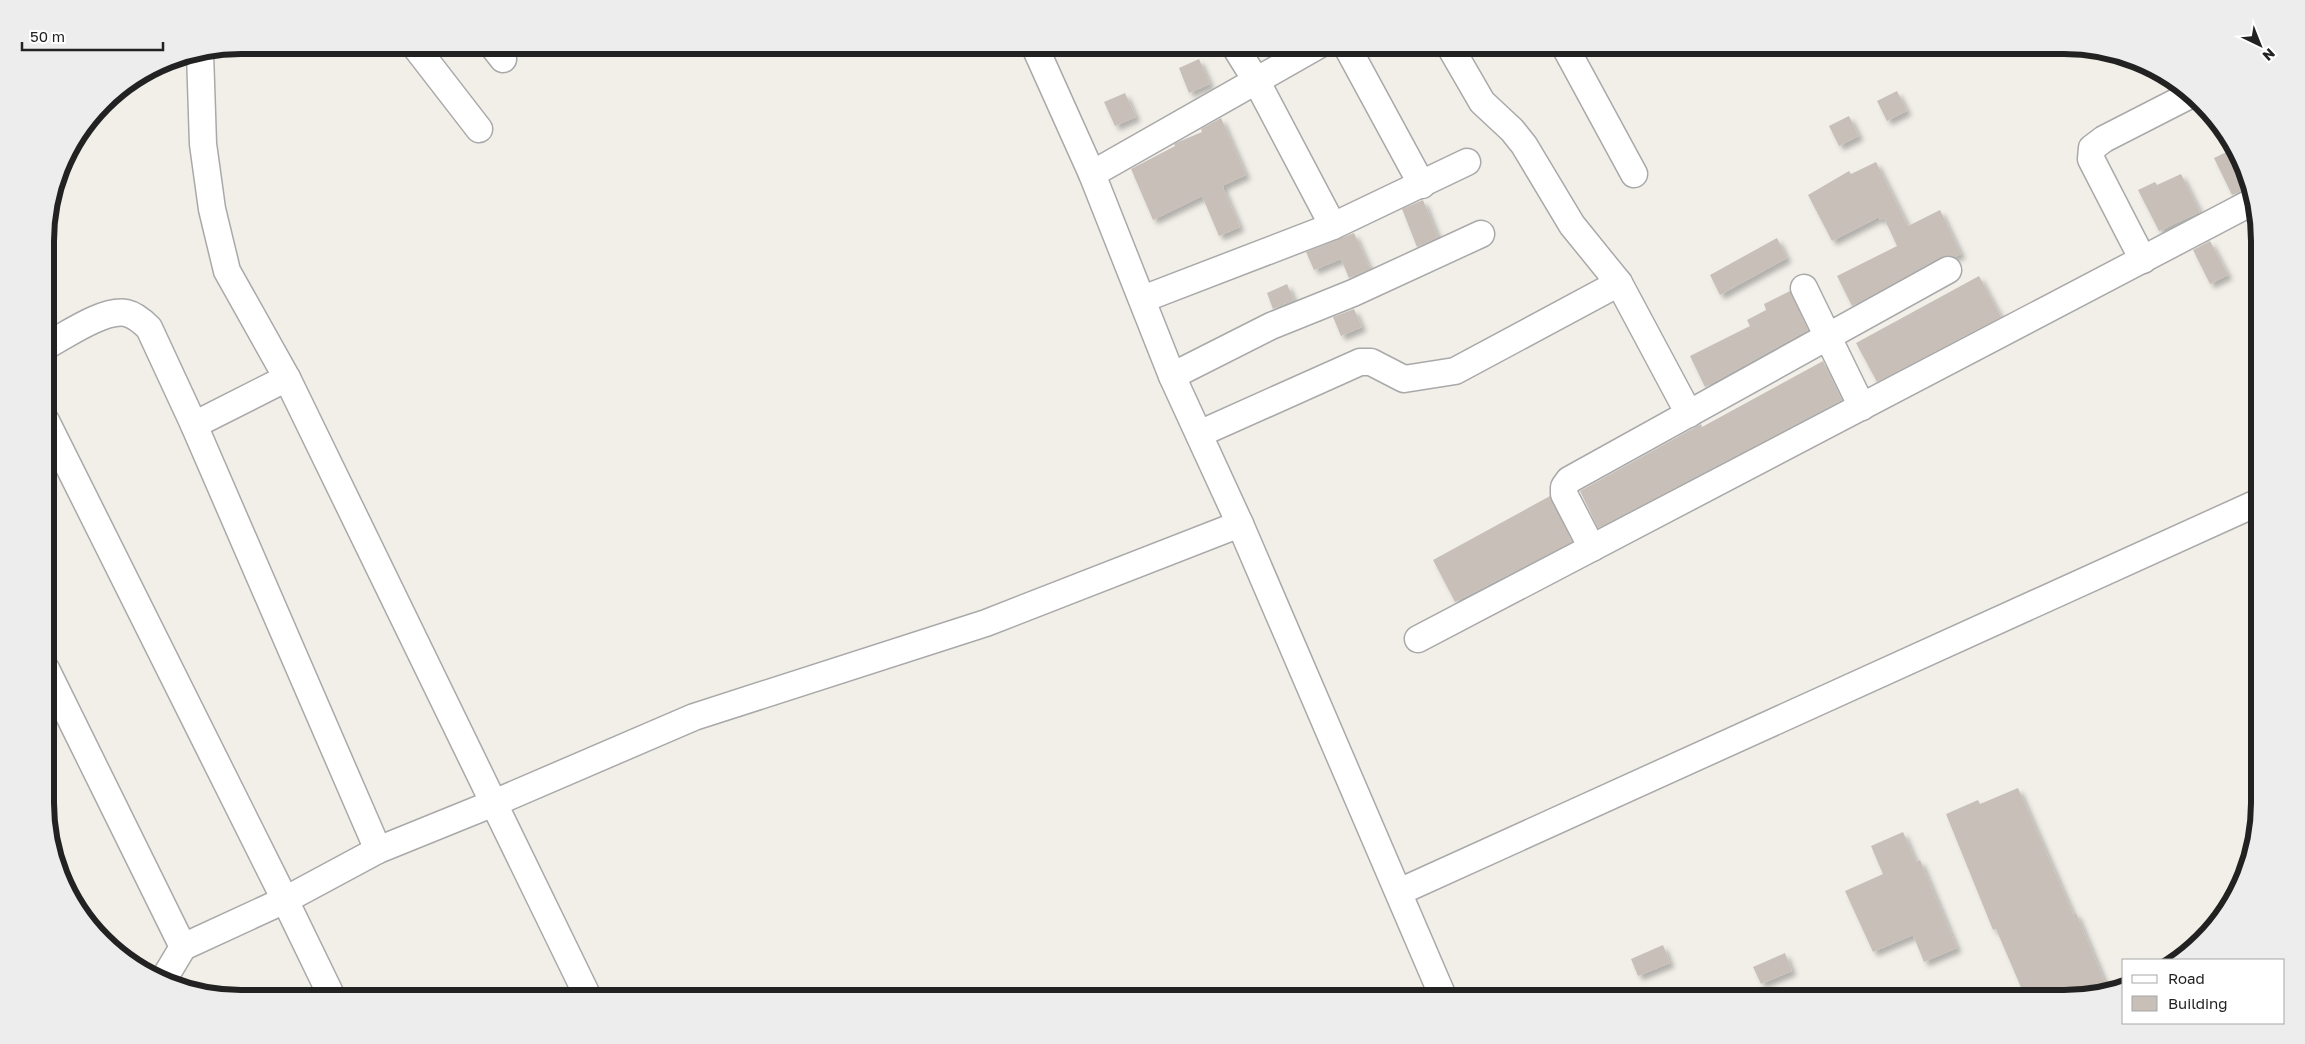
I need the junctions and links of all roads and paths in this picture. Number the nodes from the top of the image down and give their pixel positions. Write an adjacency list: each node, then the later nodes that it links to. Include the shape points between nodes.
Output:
1 (421, 54): 11 (street)
2 (1038, 54): 13 (street)
3 (1240, 54): 9 (street)
4 (1304, 54): 9 (street)
5 (1351, 54): 15 (street)
6 (1454, 54): 21 (street, via 1482,102 1524,144 1572,225)
7 (1569, 54): 14 (street)
8 (200, 58): 27 (street, via 203,144 212,209 227,271)
9 (1257, 82): 13 (street); 17 (street)
10 (2184, 98): 19 (street, via 2104,138 2092,148 2091,159)
11 (479, 129)
12 (1467, 162): 15 (street)
13 (1092, 174): 23 (street)
14 (1634, 174)
15 (1422, 184): 17 (street)
16 (2248, 204): 19 (street)
17 (1333, 226): 23 (street)
18 (1481, 234): 26 (street, via 1353,293 1271,326)
19 (2143, 260): 28 (street)
20 (1948, 270): 24 (street)
21 (1619, 283): 29 (street); 31 (street, via 1455,371 1404,379 1371,362 1360,362)
22 (1804, 288): 24 (street)
23 (1143, 299): 26 (street)
24 (1827, 337): 28 (street); 29 (street)
25 (54, 342): 30 (street, via 104,316 124,313 138,318 149,328)
26 (1172, 376): 31 (street)
27 (287, 378): 30 (street); 38 (street)
28 (1862, 407): 35 (street)
29 (1689, 414): 35 (street, via 1569,480 1564,494)
30 (194, 425): 39 (street)
31 (1199, 434): 34 (street)
32 (54, 437): 41 (street)
33 (2251, 506): 40 (street)
34 (1240, 524): 38 (street, via 986,623 694,717); 40 (street)
35 (1592, 548): 36 (street)
36 (1418, 639)
37 (54, 685): 42 (street)
38 (494, 803): 39 (street); 45 (street)
39 (378, 850): 41 (street)
40 (1399, 892): 46 (street)
41 (286, 900): 42 (street); 44 (street)
42 (183, 947): 43 (street)
43 (166, 975)
44 (329, 990)
45 (585, 990)
46 (1440, 990)

